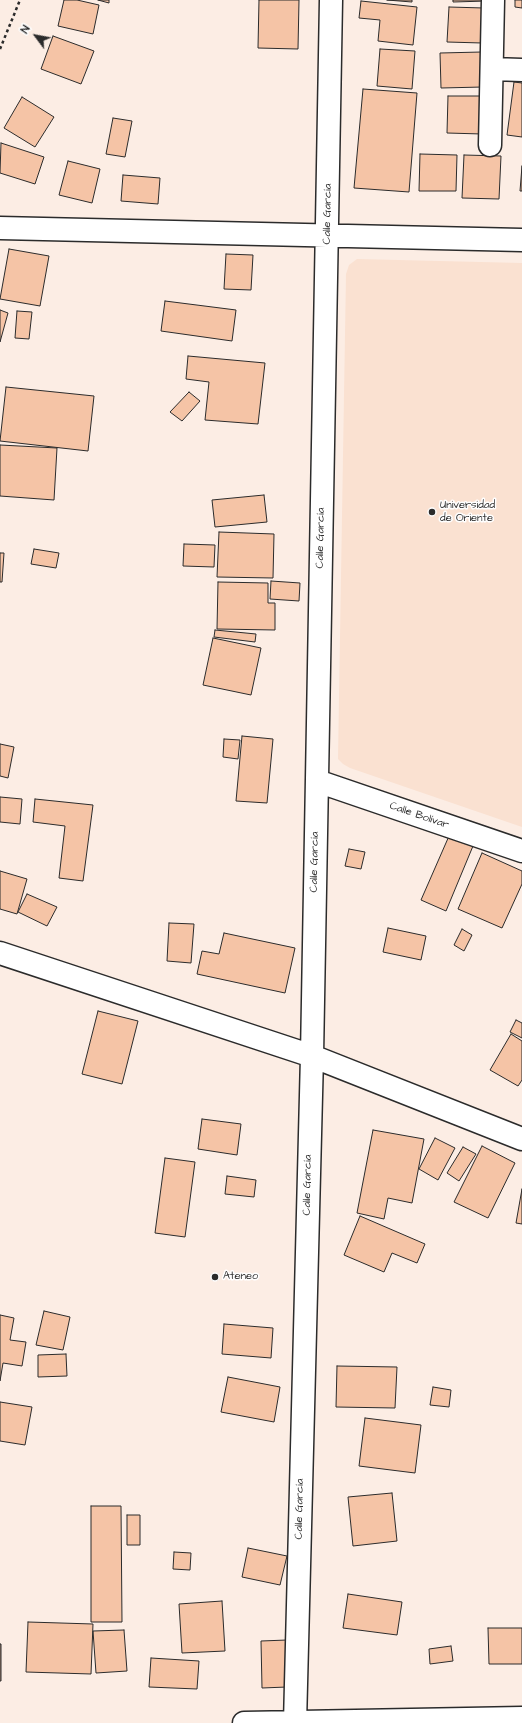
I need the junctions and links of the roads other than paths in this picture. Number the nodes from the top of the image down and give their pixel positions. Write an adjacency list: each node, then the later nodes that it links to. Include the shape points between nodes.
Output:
1 (331, 0): 7 (street, Calle García)
2 (493, 0): 3 (street)
3 (492, 69): 4 (street); 5 (street)
4 (522, 70)
5 (490, 145)
6 (0, 228): 7 (street)
7 (327, 235): 8 (street); 9 (street, Calle García)
8 (522, 240)
9 (317, 781): 10 (street, Calle Bolívar); 12 (street, Calle García)
10 (522, 851)
11 (0, 953): 12 (street)
12 (312, 1056): 13 (street); 15 (street, Calle García)
13 (522, 1139)
14 (522, 1718): 15 (street)
15 (295, 1722): 16 (street)
16 (244, 1723)

